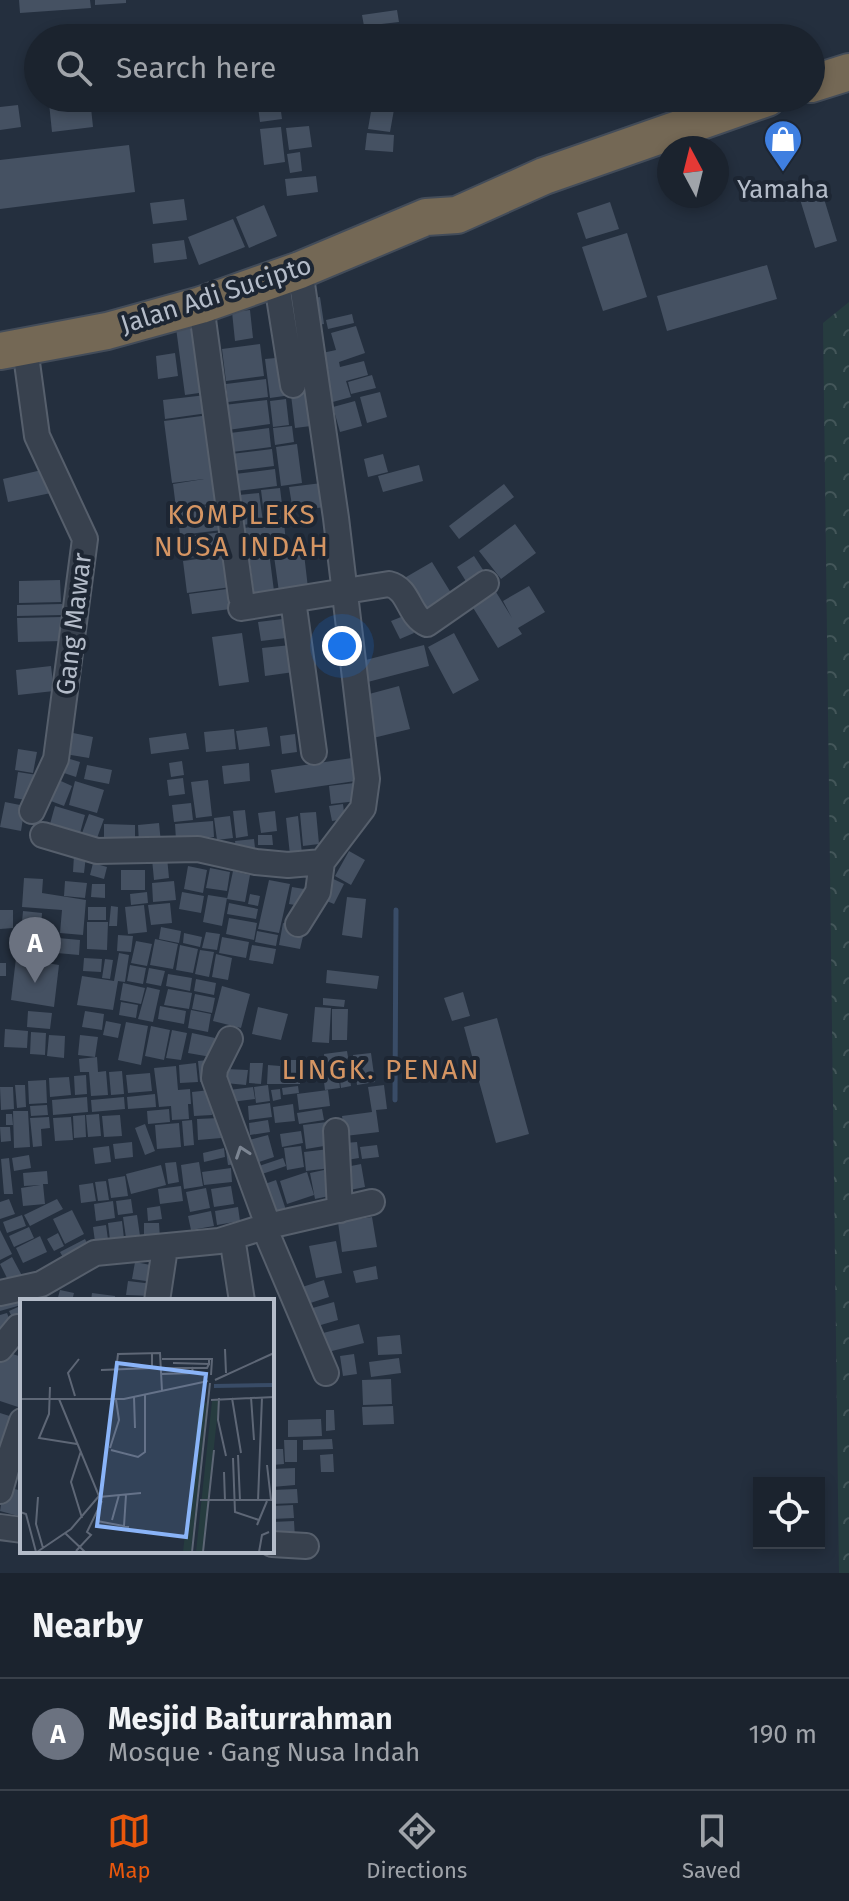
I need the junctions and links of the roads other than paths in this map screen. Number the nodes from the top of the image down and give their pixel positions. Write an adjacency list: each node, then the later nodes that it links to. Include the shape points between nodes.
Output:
1 (849, 52): 2 (highway)
2 (825, 60)
3 (849, 72): 4 (highway)
4 (825, 80)
5 (663, 112): 7 (highway, Jalan Adi Sucipto, via 449,195)
6 (727, 112): 7 (highway, Jalan Adi Sucipto, via 544,176 457,215)
7 (426, 217): 8 (highway, Jalan Adi Sucipto)
8 (288, 274): 9 (highway, Jalan Adi Sucipto); 11 (street); 13 (street)
9 (202, 315): 10 (highway, Jalan Adi Sucipto); 14 (street, via 241,602)
10 (12, 349): 16 (street, Gang Mawar, via 37,436 85,539 56,759)
11 (293, 385)
12 (486, 583): 13 (street, via 427,624 395,585)
13 (344, 593): 14 (street); 18 (street, via 367,795)
14 (293, 600): 15 (street)
15 (314, 752)
16 (32, 811)
17 (43, 835): 18 (street, via 97,851 198,849 256,862)
18 (322, 862): 19 (street, via 318,892)
19 (298, 924)
20 (230, 1039): 24 (street, one-way to 20, via 214,1078)
21 (336, 1131): 23 (street)
22 (372, 1202): 23 (street)
23 (340, 1210): 24 (street)
24 (266, 1226): 25 (street); 32 (street)
25 (232, 1237): 26 (street); 29 (street)
26 (165, 1248): 27 (street, via 95,1253 47,1281); 28 (street)
27 (0, 1293)
28 (157, 1299)
29 (242, 1299)
30 (18, 1327): 31 (street)
31 (0, 1349)
32 (326, 1373)
33 (20, 1434): 34 (street)
34 (16, 1459): 35 (street)
35 (0, 1491)
36 (0, 1527): 37 (street)
37 (20, 1530)
38 (274, 1544): 39 (street)
39 (306, 1546)

